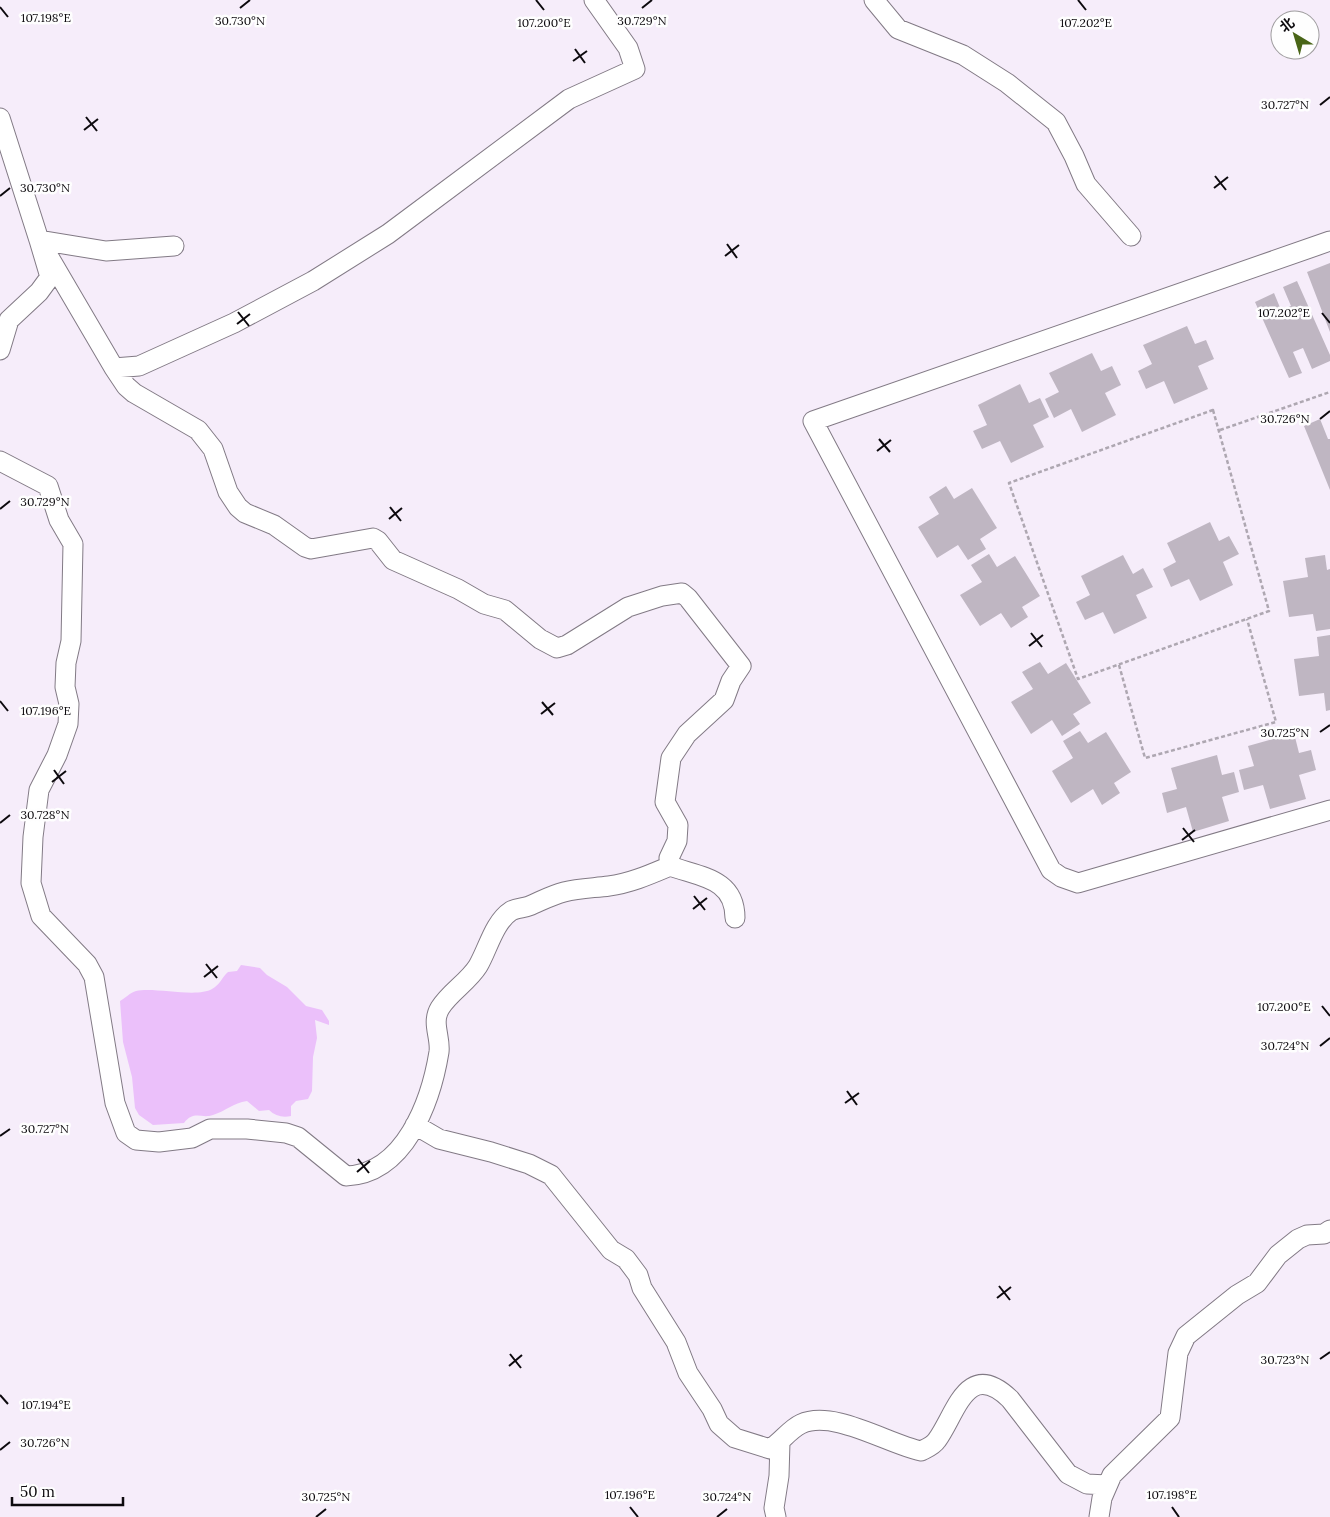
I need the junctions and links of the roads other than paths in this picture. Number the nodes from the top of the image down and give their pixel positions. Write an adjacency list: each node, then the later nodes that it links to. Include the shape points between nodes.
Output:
1 (594, 0): 9 (street, via 628,48 635,69 569,99 388,234 313,281 234,323 139,366)
2 (874, 0): 4 (street, via 898,29 963,56 1007,83 1056,122 1086,184)
3 (0, 118): 5 (street)
4 (1131, 236)
5 (39, 240): 7 (street, via 106,251); 8 (street, via 50,277 9,320); 9 (street)
6 (1330, 241): 11 (street, via 813,421 1051,870 1061,878 1078,883)
7 (174, 246)
8 (0, 350)
9 (114, 368): 12 (street, via 134,393 189,424 207,440 232,500 244,512 269,522 305,547 372,538 393,560 484,604 505,610 556,648 567,645 615,613 643,601 682,593 688,598 741,666 724,700 686,734 672,758 665,802 678,824)
10 (0, 461): 14 (street, via 48,486 59,520 73,544 71,641 65,687 69,704 68,724 39,790 32,884 41,916 87,964 94,977 115,1103 126,1133 136,1140 159,1142 192,1138 210,1129 246,1128 286,1133 298,1136 346,1176 368,1172 388,1161)
11 (1330, 810)
12 (670, 866): 13 (street, via 716,880 731,898); 14 (street, via 637,880 565,891 513,910 501,920 478,966 440,1008 436,1019 439,1051 432,1084)
13 (735, 918)
14 (415, 1125): 16 (street, via 439,1139 529,1164 551,1175 611,1250 626,1259 638,1276 642,1288 676,1342 688,1373 719,1424 735,1438 762,1447 770,1449)
15 (1330, 1230): 17 (street, via 1298,1239 1278,1255 1257,1283 1186,1336 1178,1353 1170,1418 1127,1459)
16 (780, 1442): 17 (street, via 799,1425 834,1422 921,1451 936,1442 963,1394 972,1388 990,1385 1010,1399 1068,1474 1087,1484); 18 (street)
17 (1107, 1485): 19 (street)
18 (776, 1517)
19 (1098, 1517)

